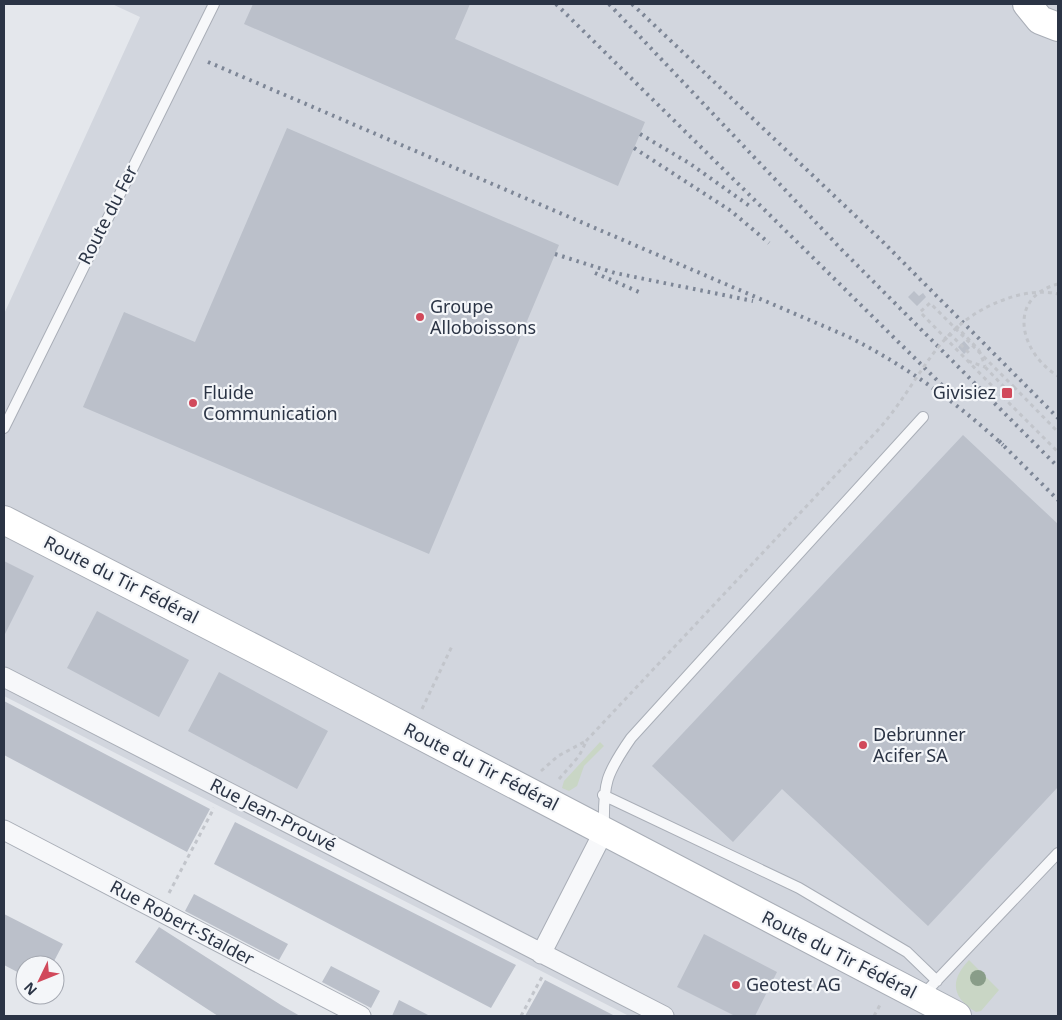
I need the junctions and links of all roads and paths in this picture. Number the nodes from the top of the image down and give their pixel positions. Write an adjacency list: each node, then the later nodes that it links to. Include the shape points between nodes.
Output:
1 (214, 4): 18 (lane, Route du Fer)
2 (1027, 4): 3 (street, via 1040,20)
3 (1058, 27)
4 (1058, 284): 13 (path, via 1034,298 1026,310 1024,333 1035,356)
5 (1058, 294): 6 (path, bridge, via 1011,297 984,308)
6 (956, 326): 7 (path, bridge); 12 (path, bridge, via 979,350)
7 (949, 333): 8 (path, bridge); 10 (path)
8 (944, 338): 12 (path, bridge, via 968,361); 25 (path, bridge, via 893,414)
9 (975, 349): 10 (path); 11 (path, via 930,303 925,307 920,312); 14 (path)
10 (970, 354): 11 (path)
11 (965, 358): 16 (path)
12 (985, 367): 15 (path)
13 (1058, 376)
14 (1014, 387): 15 (path); 19 (path)
15 (1006, 389): 16 (path)
16 (1003, 397): 20 (path)
17 (923, 417): 28 (lane, via 632,738 611,766)
18 (4, 428)
19 (1058, 432)
20 (1058, 452)
21 (4, 520): 31 (street, Route du Tir Fédéral)
22 (453, 644): 24 (path)
23 (4, 677): 34 (street, Rue Jean-Prouvé)
24 (418, 716)
25 (586, 741): 26 (path, via 558,756); 27 (path, via 579,756)
26 (536, 777)
27 (558, 781)
28 (603, 795): 31 (lane); 35 (lane, via 799,888 907,952)
29 (217, 802): 33 (path)
30 (4, 830): 33 (street, Rue Robert-Stalder)
31 (604, 831): 34 (street); 35 (street, Route du Tir Fédéral)
32 (1058, 853): 35 (lane)
33 (159, 911): 36 (street, Rue Robert-Stalder)
34 (543, 963): 37 (path); 38 (street, Rue Jean-Prouvé)
35 (929, 989): 39 (street, Route du Tir Fédéral)
36 (361, 1016)
37 (521, 1016)
38 (664, 1016)
39 (957, 1016)

